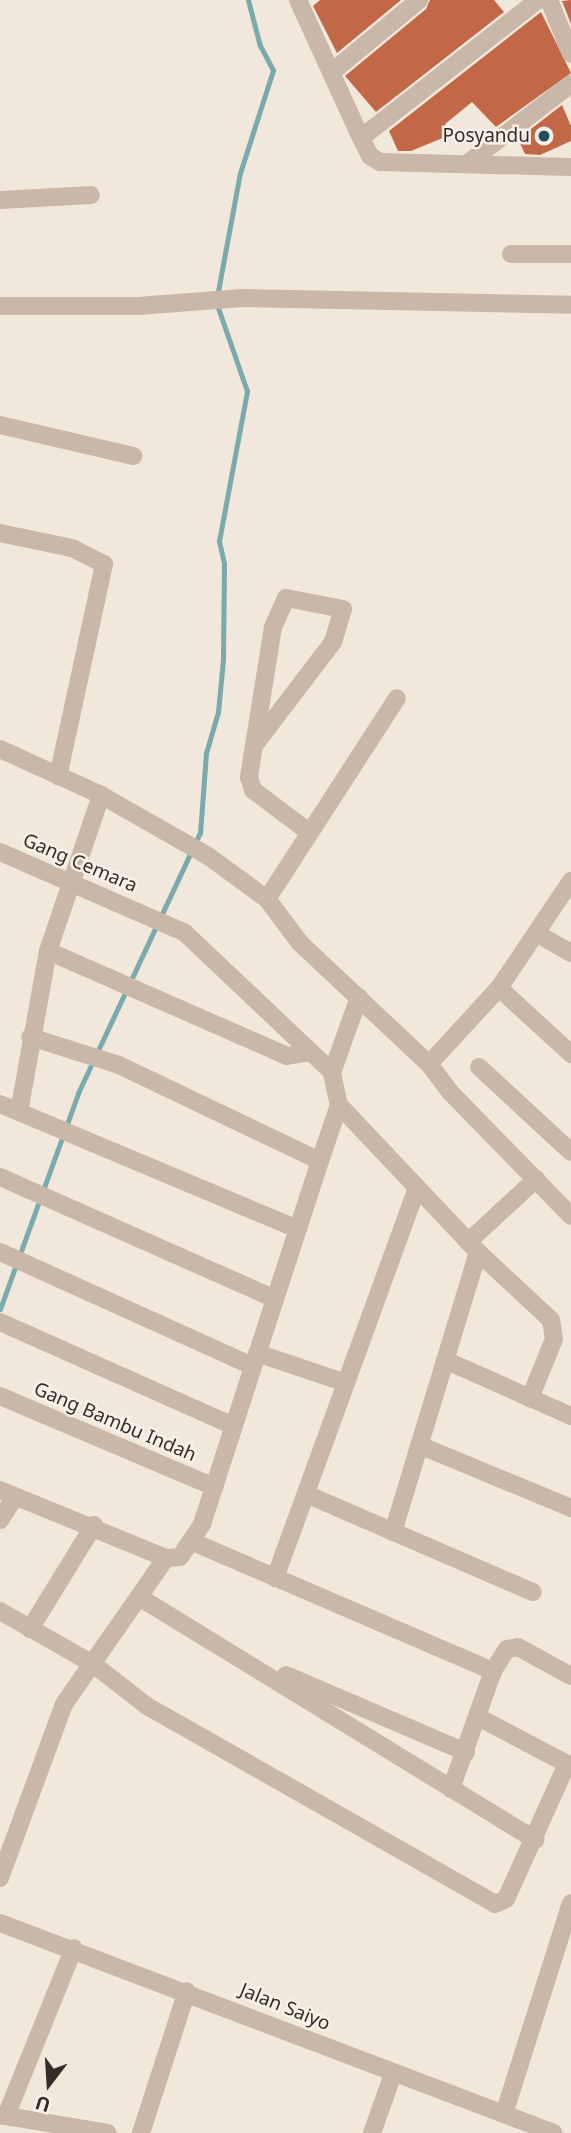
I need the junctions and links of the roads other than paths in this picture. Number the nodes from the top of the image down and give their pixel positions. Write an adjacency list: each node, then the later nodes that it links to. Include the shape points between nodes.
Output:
1 (298, 0): 6 (street)
2 (419, 0): 6 (street)
3 (538, 0): 8 (street)
4 (549, 0): 5 (street)
5 (571, 54)
6 (333, 71): 8 (street)
7 (571, 84): 9 (street)
8 (361, 138): 9 (street, via 375,160)
9 (468, 163): 10 (street)
10 (571, 167)
11 (91, 195): 12 (street)
12 (0, 200)
13 (511, 254): 14 (street)
14 (571, 254)
15 (571, 305): 16 (street, via 202,298 138,306)
16 (0, 306)
17 (0, 425): 18 (street)
18 (133, 456)
19 (0, 533): 23 (street, via 72,548 104,564)
20 (397, 698): 25 (street)
21 (256, 743): 21 (street, via 333,642 343,609 286,598 274,627); 25 (street, via 250,786)
22 (0, 750): 23 (street)
23 (58, 775): 24 (street)
24 (101, 794): 28 (street); 29 (street, via 208,856)
25 (310, 833): 29 (street)
26 (0, 852): 28 (street, Gang Cemara)
27 (571, 881): 30 (street)
28 (73, 886): 31 (street); 36 (street, Gang Cemara, via 185,933)
29 (267, 899): 34 (street, via 300,943)
30 (536, 933): 32 (street); 33 (street)
31 (48, 951): 35 (street); 36 (street, via 287,1056)
32 (571, 953)
33 (499, 988): 37 (street); 38 (street)
34 (359, 997): 38 (street); 40 (street)
35 (30, 1037): 43 (street); 45 (street, via 119,1065)
36 (309, 1052): 40 (street, Gang Cemara)
37 (571, 1054)
38 (429, 1064): 47 (street)
39 (479, 1067): 44 (street)
40 (332, 1072): 42 (street)
41 (0, 1104): 43 (street)
42 (339, 1105): 45 (street); 48 (street)
43 (19, 1112): 50 (street)
44 (571, 1152)
45 (320, 1161): 50 (street)
46 (0, 1177): 53 (street)
47 (536, 1180): 49 (street); 51 (street)
48 (416, 1188): 51 (street); 57 (street)
49 (571, 1216)
50 (298, 1229): 53 (street)
51 (473, 1247): 56 (street); 59 (street, via 554,1326 554,1339)
52 (3, 1253): 55 (street)
53 (275, 1299): 55 (street)
54 (5, 1325): 61 (street)
55 (255, 1360): 57 (street); 61 (street)
56 (445, 1360): 59 (street); 62 (street)
57 (346, 1383): 65 (street)
58 (0, 1396): 63 (street, Gang Bambu Indah)
59 (530, 1398): 60 (street)
60 (571, 1416)
61 (234, 1426): 63 (street)
62 (419, 1445): 66 (street); 69 (street)
63 (215, 1487): 70 (street)
64 (7, 1493): 67 (street); 68 (street)
65 (306, 1494): 69 (street); 72 (street)
66 (571, 1508)
67 (0, 1520)
68 (94, 1525): 71 (street); 76 (street)
69 (393, 1531): 73 (street)
70 (193, 1542): 71 (street, via 178,1559); 72 (street)
71 (166, 1558): 74 (street)
72 (275, 1578): 79 (street)
73 (533, 1592)
74 (139, 1597): 77 (street); 78 (street)
75 (0, 1611): 76 (street)
76 (30, 1629): 78 (street)
77 (235, 1653): 82 (street); 84 (street)
78 (93, 1664): 85 (street, via 147,1706 490,1903 506,1899); 86 (street, via 64,1704)
79 (493, 1671): 80 (street, via 507,1648 514,1646); 81 (street)
80 (571, 1676)
81 (478, 1717): 82 (street); 83 (street)
82 (466, 1752): 84 (street)
83 (569, 1765): 85 (street)
84 (452, 1788): 85 (street)
85 (535, 1840)
86 (0, 1878)
87 (571, 1903): 92 (street)
88 (0, 1924): 89 (street, Jalan Saiyo)
89 (75, 1948): 90 (street, Jalan Saiyo); 93 (street)
90 (187, 1991): 91 (street, Jalan Saiyo); 95 (street)
91 (393, 2074): 92 (street, Jalan Saiyo); 96 (street)
92 (504, 2114): 97 (street, Jalan Saiyo)
93 (3, 2116): 94 (street)
94 (108, 2133)
95 (141, 2133)
96 (372, 2133)
97 (554, 2133)

